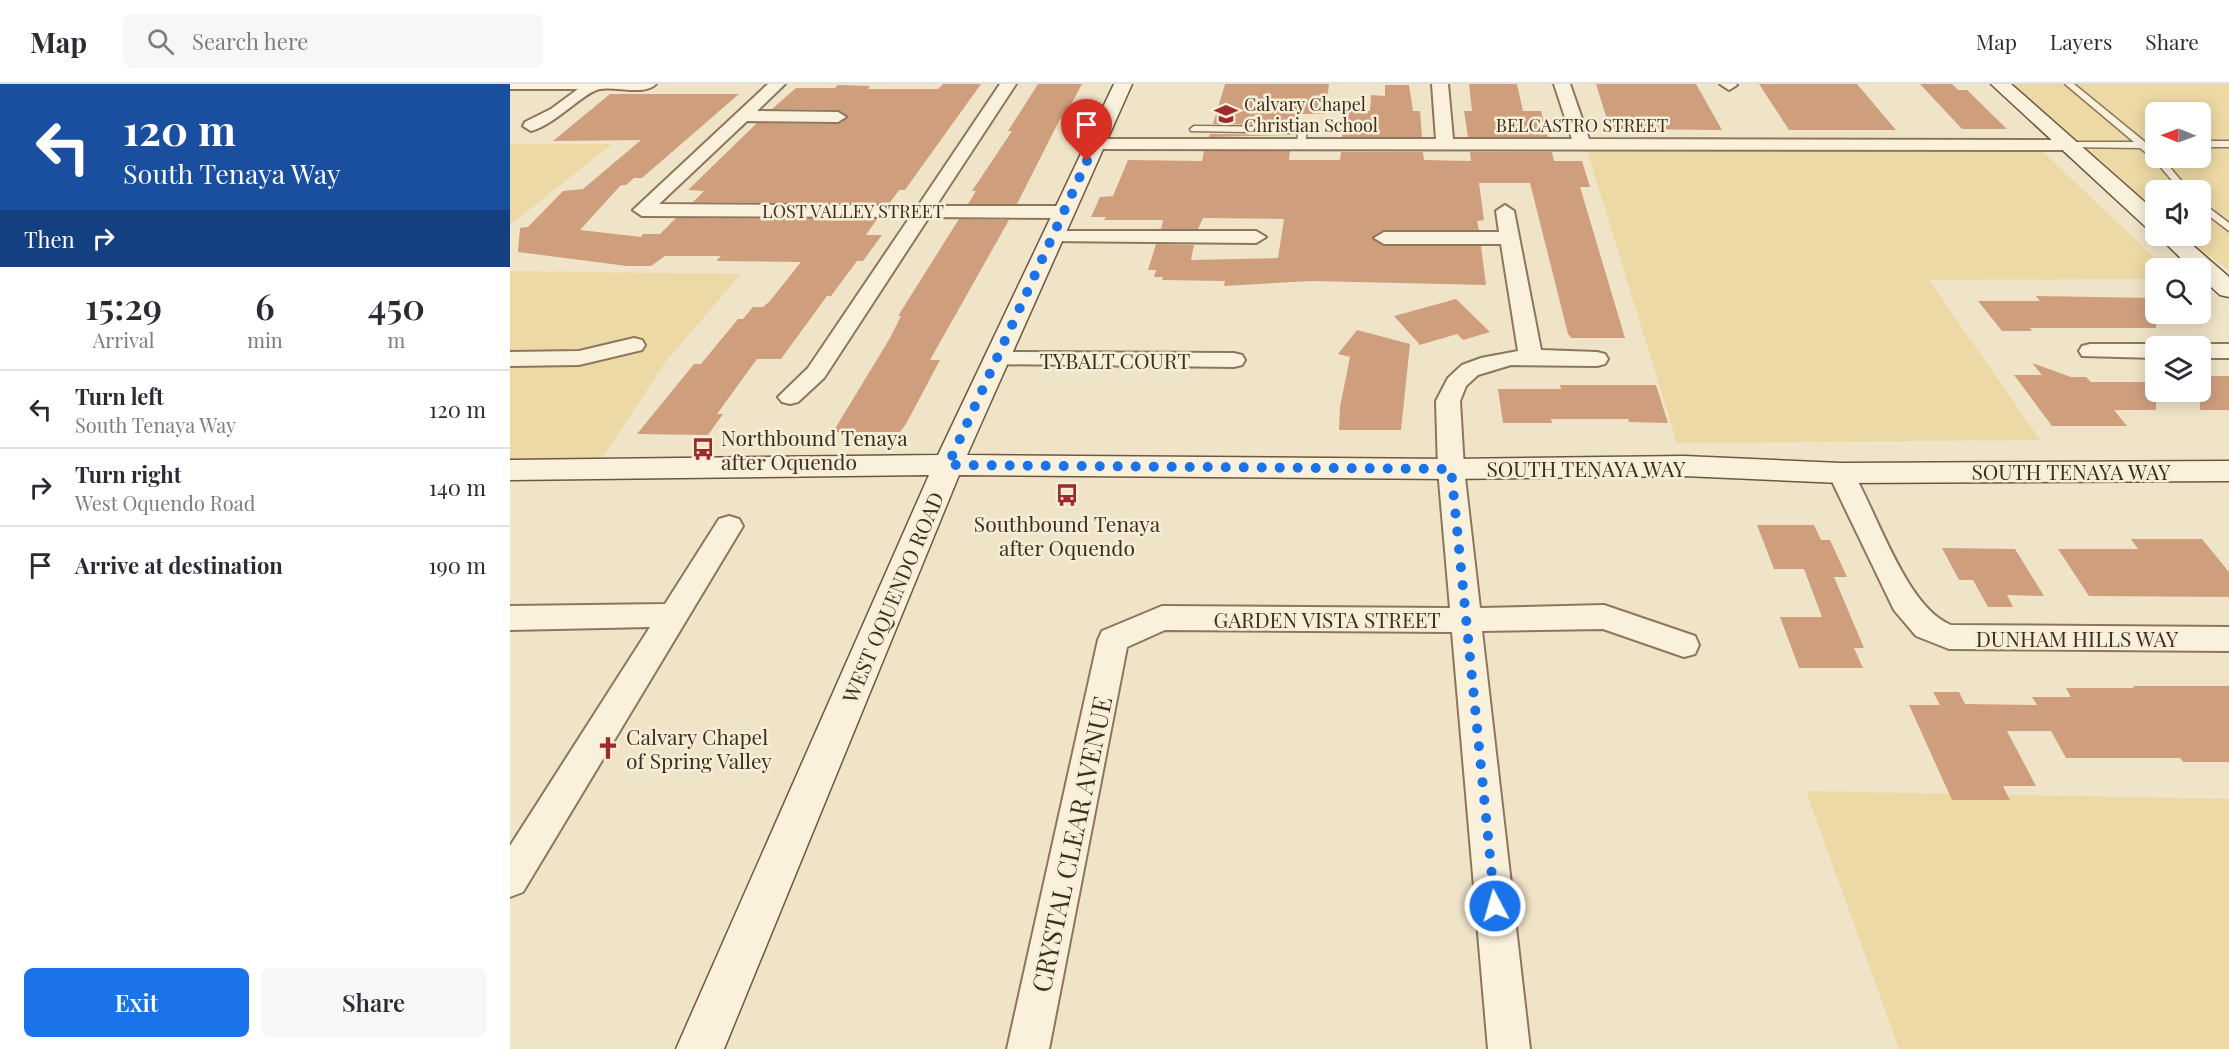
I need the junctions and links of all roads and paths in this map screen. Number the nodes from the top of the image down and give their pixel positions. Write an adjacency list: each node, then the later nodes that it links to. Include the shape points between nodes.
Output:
1 (510, 84): 2 (street)
2 (594, 84): 3 (street); 13 (street)
3 (648, 84)
4 (777, 84): 11 (street)
5 (1008, 84): 25 (street)
6 (1123, 84): 15 (street, WEST OQUENDO ROAD)
7 (1440, 84): 19 (street)
8 (1562, 84): 20 (street)
9 (2000, 84): 21 (street)
10 (2069, 84): 22 (lane)
11 (742, 116): 12 (street); 25 (street, LOST VALLEY STREET, via 642,210)
12 (838, 117)
13 (531, 126)
14 (1194, 129): 16 (lane, via 1304,130)
15 (1095, 144): 16 (street, BELCASTRO STREET); 27 (street, WEST OQUENDO ROAD)
16 (1301, 144): 19 (street, BELCASTRO STREET)
17 (2211, 144): 18 (lane)
18 (2229, 144)
19 (1445, 145): 20 (street, BELCASTRO STREET)
20 (1582, 145): 21 (street, BELCASTRO STREET)
21 (2070, 145): 22 (lane); 29 (street)
22 (2144, 145)
23 (2166, 168): 24 (lane)
24 (2176, 180)
25 (923, 211): 27 (street, LOST VALLEY STREET); 47 (street, via 816,372)
26 (1504, 211): 34 (street)
27 (1063, 212): 31 (street, WEST OQUENDO ROAD)
28 (2211, 213): 30 (lane)
29 (2145, 214)
30 (2229, 228)
31 (1052, 237): 32 (street); 43 (street, WEST OQUENDO ROAD)
32 (1256, 237)
33 (1384, 238): 34 (street)
34 (1509, 238): 44 (street)
35 (2180, 246): 36 (street)
36 (2229, 290)
37 (634, 345): 42 (street, via 579,358)
38 (2090, 351): 39 (street)
39 (2145, 351)
40 (2211, 351): 41 (street)
41 (2229, 351)
42 (510, 359)
43 (995, 359): 46 (street, TYBALT COURT); 48 (street, WEST OQUENDO ROAD)
44 (1532, 359): 45 (street); 49 (street, via 1484,363 1454,384 1448,401)
45 (1597, 359)
46 (1234, 360)
47 (790, 397)
48 (948, 465): 49 (street, SOUTH TENAYA WAY); 52 (street, SOUTH TENAYA WAY); 61 (street, WEST OQUENDO ROAD)
49 (1451, 469): 51 (street, SOUTH TENAYA WAY, via 1684,466); 56 (street)
50 (2229, 471): 51 (street, SOUTH TENAYA WAY)
51 (1841, 473): 57 (street, DUNHAM HILLS WAY, via 1905,602 1927,628 1949,637)
52 (514, 474)
53 (729, 526): 54 (street)
54 (672, 615): 55 (street); 60 (street)
55 (510, 618)
56 (1467, 620): 58 (street, GARDEN VISTA STREET, via 1161,618); 59 (street, GARDEN VISTA STREET, via 1604,617); 63 (street)
57 (2229, 639)
58 (1113, 640): 62 (street, CRYSTAL CLEAR AVENUE)
59 (1684, 645)
60 (510, 879)
61 (700, 1049)
62 (1028, 1049)
63 (1509, 1049)

